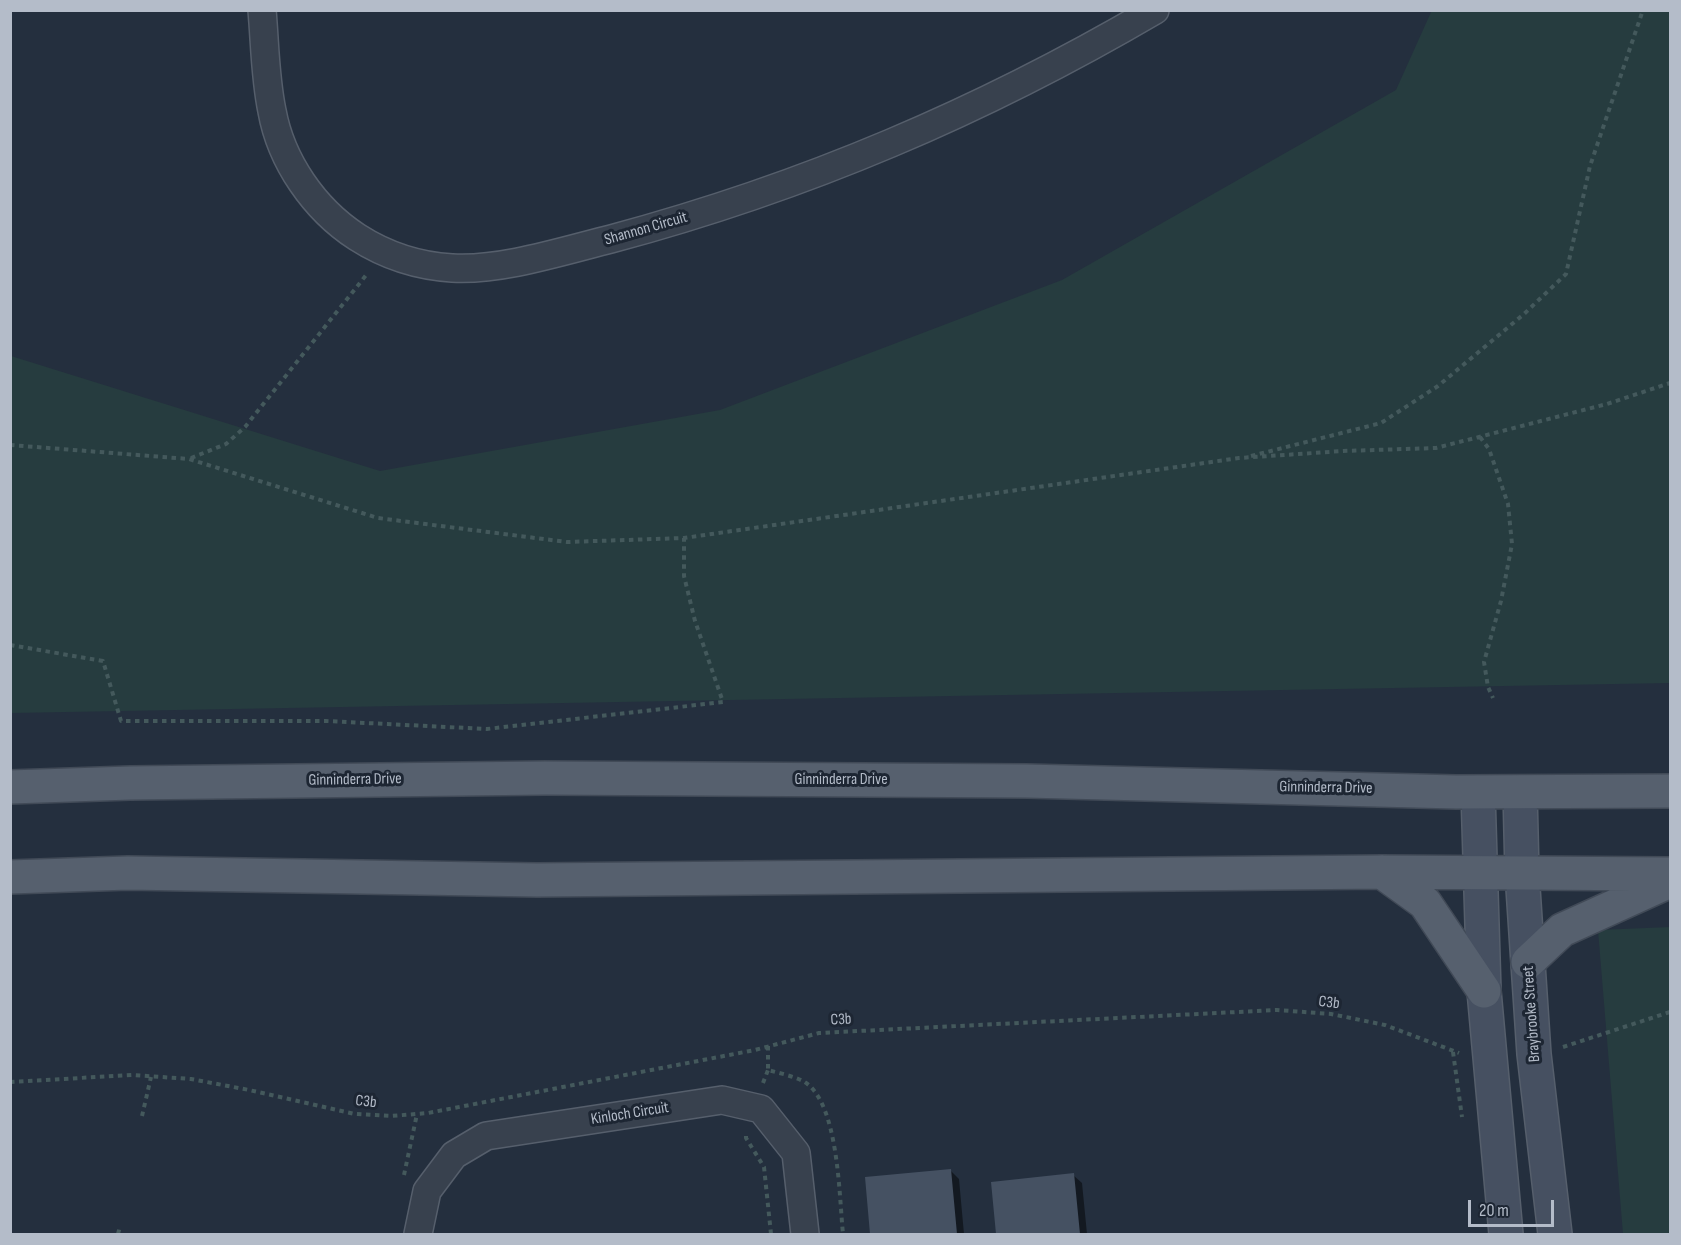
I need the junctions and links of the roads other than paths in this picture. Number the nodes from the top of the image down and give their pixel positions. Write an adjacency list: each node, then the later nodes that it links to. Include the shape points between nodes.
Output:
1 (262, 10): 2 (street, Shannon Circuit, via 272,112 289,161 312,196 336,221 378,249 427,265 453,268 504,264 582,246 716,209 825,171 1046,72)
2 (1155, 10)
3 (10, 787): 5 (main road, Ginninderra Drive, via 545,778 1027,781)
4 (1671, 791): 6 (main road, Ginninderra Drive)
5 (1478, 792): 6 (main road, Ginninderra Drive); 8 (street)
6 (1520, 792): 9 (street, Braybrooke Street)
7 (1382, 872): 8 (main road); 11 (main road, via 537,880 128,873); 14 (main road, via 1425,903)
8 (1480, 873): 9 (main road); 14 (street)
9 (1522, 873): 10 (main road); 13 (street, Braybrooke Street)
10 (1671, 874)
11 (10, 877)
12 (1671, 881): 13 (main road, via 1562,930)
13 (1528, 962): 18 (street, Braybrooke Street, via 1534,1054)
14 (1484, 991): 17 (street)
15 (418, 1234): 16 (street, Kinloch Circuit, via 427,1191 454,1155 486,1136 722,1100 761,1109 796,1153)
16 (805, 1234)
17 (1506, 1234)
18 (1555, 1234)

